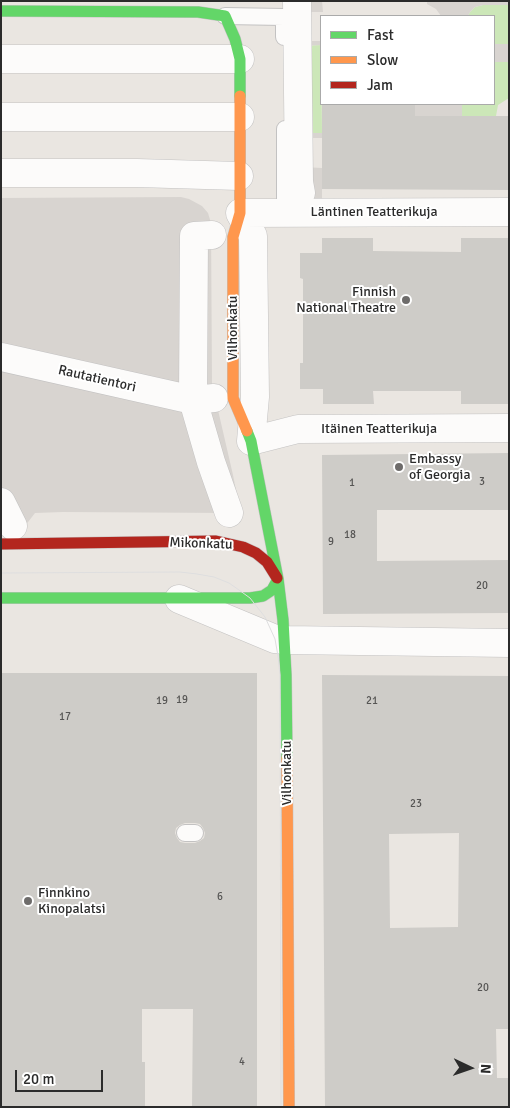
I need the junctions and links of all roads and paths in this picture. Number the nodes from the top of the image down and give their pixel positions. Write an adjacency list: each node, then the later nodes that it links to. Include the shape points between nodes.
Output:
1 (1, 11): 2 (street, via 198,12)
2 (225, 16): 4 (street, Vilhonkatu); 10 (lane, via 284,17)
3 (299, 18): 10 (street, via 300,153)
4 (240, 58): 5 (street); 7 (street, Vilhonkatu)
5 (1, 59)
6 (1, 117): 7 (street)
7 (240, 117): 9 (street, Vilhonkatu)
8 (1, 173): 9 (street)
9 (239, 176): 12 (street, Vilhonkatu)
10 (293, 202): 11 (street, Läntinen Teatterikuja); 12 (street, Läntinen Teatterikuja)
11 (509, 212)
12 (240, 213): 17 (street, Vilhonkatu, via 253,236 255,397)
13 (212, 236): 15 (street, via 194,236)
14 (1, 357): 15 (street, Rautatientori)
15 (204, 399): 19 (street, via 211,462)
16 (509, 428): 17 (street, Itäinen Teatterikuja, via 298,429)
17 (251, 441): 21 (street, Vilhonkatu)
18 (1, 502): 20 (street)
19 (230, 513)
20 (7, 535): 21 (street, Mikonkatu, via 223,542 243,546 256,553 267,562)
21 (278, 579): 23 (street, via 272,590 263,596); 24 (street, Vilhonkatu)
22 (1, 598): 23 (street)
23 (179, 599): 24 (street, via 275,639)
24 (285, 640): 25 (street); 26 (street, Vilhonkatu)
25 (509, 643)
26 (289, 1107)

